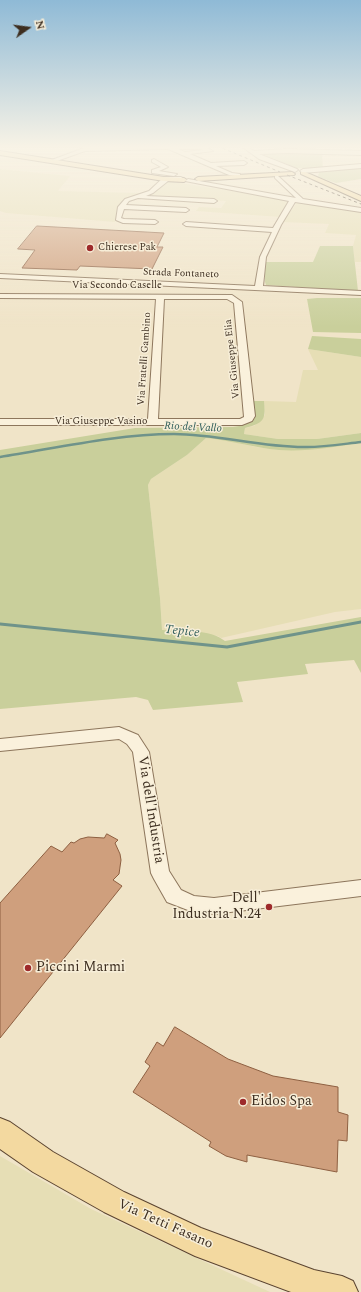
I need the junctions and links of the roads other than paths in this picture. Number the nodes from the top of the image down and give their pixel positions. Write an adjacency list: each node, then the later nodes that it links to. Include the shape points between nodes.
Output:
1 (289, 206): 8 (street)
2 (339, 206): 5 (street)
3 (121, 207): 4 (street); 6 (street, via 118,219)
4 (186, 210)
5 (361, 210)
6 (155, 222)
7 (186, 224): 8 (street)
8 (276, 230): 10 (street, via 263,257)
9 (0, 275): 10 (street, Strada Fontaneto)
10 (259, 287): 11 (street, Strada Fontaneto)
11 (361, 293)
12 (0, 296): 13 (street, Via Secondo Caselle)
13 (160, 296): 14 (street, Via Secondo Caselle); 19 (street, Via Fratelli Gambino)
14 (234, 298): 17 (street, Via Giuseppe Elia, via 238,302 250,416)
15 (307, 298): 16 (street)
16 (361, 298)
17 (248, 419): 19 (street, Via Giuseppe Vasino, via 242,422)
18 (0, 422): 19 (street, Via Giuseppe Vasino)
19 (153, 422)
20 (0, 745): 21 (street, Via dell'Industria, via 119,733 133,739 141,752 160,873 174,896 193,904 214,906)
21 (361, 888)
22 (0, 1132): 23 (main road, Via Tetti Fasano, via 44,1162 114,1202 195,1241 314,1285)
23 (342, 1292)

